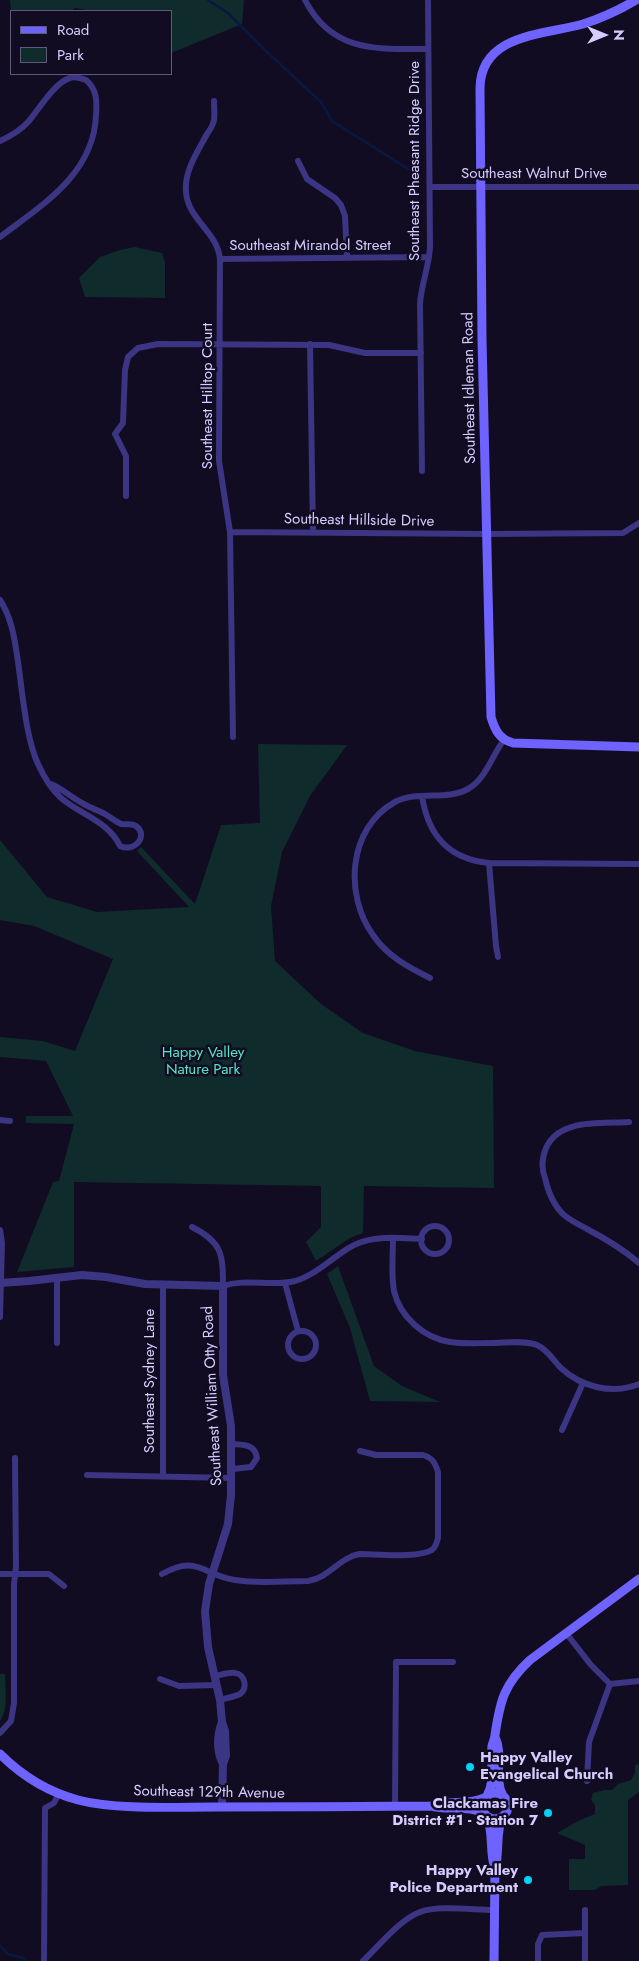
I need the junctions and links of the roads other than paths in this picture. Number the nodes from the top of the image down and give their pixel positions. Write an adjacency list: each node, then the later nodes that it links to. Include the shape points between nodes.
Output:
1 (305, 0): 4 (street, via 320,22 346,41 376,49)
2 (428, 0): 4 (street, Southeast Pheasant Ridge Drive)
3 (636, 0): 10 (main road, Southeast Idleman Road, via 594,20 511,42 488,59 480,79)
4 (428, 49): 9 (street, Southeast Pheasant Ridge Drive)
5 (86, 77): 7 (street, via 62,82 28,122); 12 (street, via 94,89 96,118 89,148 79,169 59,191)
6 (214, 101): 15 (street, Southeast Hilltop Court, via 214,121 189,172 186,191 190,208 216,242)
7 (0, 141)
8 (298, 161): 14 (street, via 307,179 341,205 346,216)
9 (430, 187): 10 (street, Southeast Walnut Drive); 13 (street, Southeast Pheasant Ridge Drive)
10 (481, 187): 11 (street, Southeast Walnut Drive); 24 (main road, Southeast Idleman Road)
11 (639, 187)
12 (0, 237)
13 (429, 257): 14 (street, Southeast Mirandol Street); 18 (street, Southeast Pheasant Ridge Drive, via 420,292)
14 (347, 258): 15 (street, Southeast Mirandol Street)
15 (220, 259): 16 (street, Southeast Hilltop Court)
16 (220, 344): 17 (street); 20 (street, via 150,344 138,348 128,357 123,423 115,434 126,456); 22 (street, Southeast Hilltop Court, via 219,461)
17 (310, 344): 18 (street, via 334,345 364,353); 23 (street)
18 (421, 353): 19 (street, Southeast Pheasant Ridge Drive)
19 (422, 471)
20 (126, 496)
21 (639, 523): 24 (street, Southeast Hillside Drive, via 623,533)
22 (230, 532): 23 (street, Southeast Hillside Drive); 26 (street, Southeast Hilltop Court)
23 (313, 532): 24 (street, Southeast Hillside Drive)
24 (487, 534): 27 (main road, Southeast Idleman Road, via 489,706 493,725)
25 (0, 600): 29 (street, via 13,630 32,748 38,765)
26 (233, 737)
27 (504, 740): 28 (main road, via 524,745); 30 (street, via 480,778 469,788 453,794)
28 (639, 747)
29 (51, 784): 29 (street, via 61,798 104,826 120,846 136,846 140,840 137,827 122,824)
30 (422, 796): 31 (street, via 430,824 444,844 465,858); 34 (street, via 395,802 371,822 356,855 354,878 357,900 372,935 410,969)
31 (489, 863): 32 (street); 33 (street)
32 (639, 864)
33 (498, 957)
34 (430, 978)
35 (0, 1120): 36 (street)
36 (10, 1121)
37 (629, 1122): 42 (street, via 574,1126 559,1132 544,1152 543,1168 546,1184 564,1215)
38 (192, 1227): 47 (street, via 217,1245 223,1262)
39 (0, 1230): 44 (street)
40 (393, 1238): 41 (street); 45 (street, via 376,1238 348,1247 313,1273); 51 (street, via 396,1299 415,1326 433,1337 451,1342 534,1344 548,1352 565,1372)
41 (422, 1239): 41 (street, via 426,1249 437,1253 445,1249 449,1239 443,1228 432,1226 424,1231)
42 (639, 1263)
43 (57, 1277): 44 (street, Southeast William Otty Road); 46 (street, Southeast William Otty Road, via 94,1275); 50 (street)
44 (1, 1282): 48 (street)
45 (285, 1283): 47 (street, via 234,1282); 49 (street)
46 (163, 1285): 47 (street, Southeast William Otty Road); 59 (street, Southeast Sydney Lane)
47 (223, 1286): 54 (street, Southeast William Otty Road, via 223,1375)
48 (0, 1318)
49 (298, 1331): 49 (street, via 289,1339 288,1349 294,1357 305,1359 311,1356 316,1343 310,1334)
50 (57, 1343)
51 (583, 1383): 52 (street, via 612,1389); 53 (street)
52 (639, 1384)
53 (562, 1430)
54 (232, 1444): 57 (street, Southeast William Otty Road); 57 (street, via 250,1446 257,1458 251,1467)
55 (360, 1451): 61 (street, via 376,1455 423,1455 435,1463 438,1472 437,1545 419,1554 349,1556 320,1578 308,1581 237,1581)
56 (15, 1458): 63 (street)
57 (232, 1469): 60 (street, Southeast William Otty Road)
58 (86, 1474): 59 (street)
59 (163, 1477): 60 (street)
60 (232, 1478): 61 (street, Southeast William Otty Road, via 228,1524)
61 (212, 1573): 64 (street, via 182,1565); 69 (street, Southeast William Otty Road, via 205,1624)
62 (0, 1574): 63 (street)
63 (16, 1574): 66 (street, via 49,1574); 75 (street, via 14,1711 11,1721)
64 (162, 1574)
65 (639, 1579): 67 (main road)
66 (64, 1586)
67 (566, 1632): 72 (street, via 590,1665); 76 (main road, via 515,1675 500,1704)
68 (453, 1662): 82 (street, via 396,1662)
69 (215, 1676): 73 (street, Southeast William Otty Road); 74 (street, via 238,1673 245,1683 241,1693)
70 (160, 1680): 73 (street, via 179,1686)
71 (639, 1681): 72 (street)
72 (610, 1684): 78 (street, via 589,1742)
73 (217, 1685): 74 (street, Southeast William Otty Road)
74 (220, 1700): 84 (street, Southeast William Otty Road)
75 (0, 1733)
76 (495, 1737): 80 (main road, via 499,1745 499,1783); 81 (main road, via 492,1783)
77 (0, 1754): 79 (main road, Southeast 129th Avenue, via 27,1777)
78 (587, 1781)
79 (58, 1793): 84 (main road, Southeast 129th Avenue, via 105,1804); 91 (street, via 54,1802 44,1808)
80 (503, 1796): 81 (main road, via 497,1793); 86 (main road, via 508,1808)
81 (485, 1797): 83 (main road, Southeast 129th Avenue, via 474,1801 442,1801); 85 (main road, via 482,1804)
82 (395, 1806): 83 (main road, Southeast 129th Avenue); 84 (main road, Southeast 129th Avenue)
83 (431, 1806): 85 (main road, Southeast 129th Avenue, via 473,1809)
84 (222, 1807)
85 (485, 1816): 86 (main road, via 493,1820); 87 (main road, via 491,1828 491,1858)
86 (503, 1817): 87 (main road, via 498,1829)
87 (495, 1869): 88 (main road)
88 (494, 1910): 92 (street, via 420,1912 402,1923); 93 (main road)
89 (585, 1910): 90 (street)
90 (585, 1933): 94 (street, via 542,1935 538,1944); 95 (street)
91 (44, 1961)
92 (363, 1961)
93 (494, 1961)
94 (538, 1961)
95 (585, 1961)

